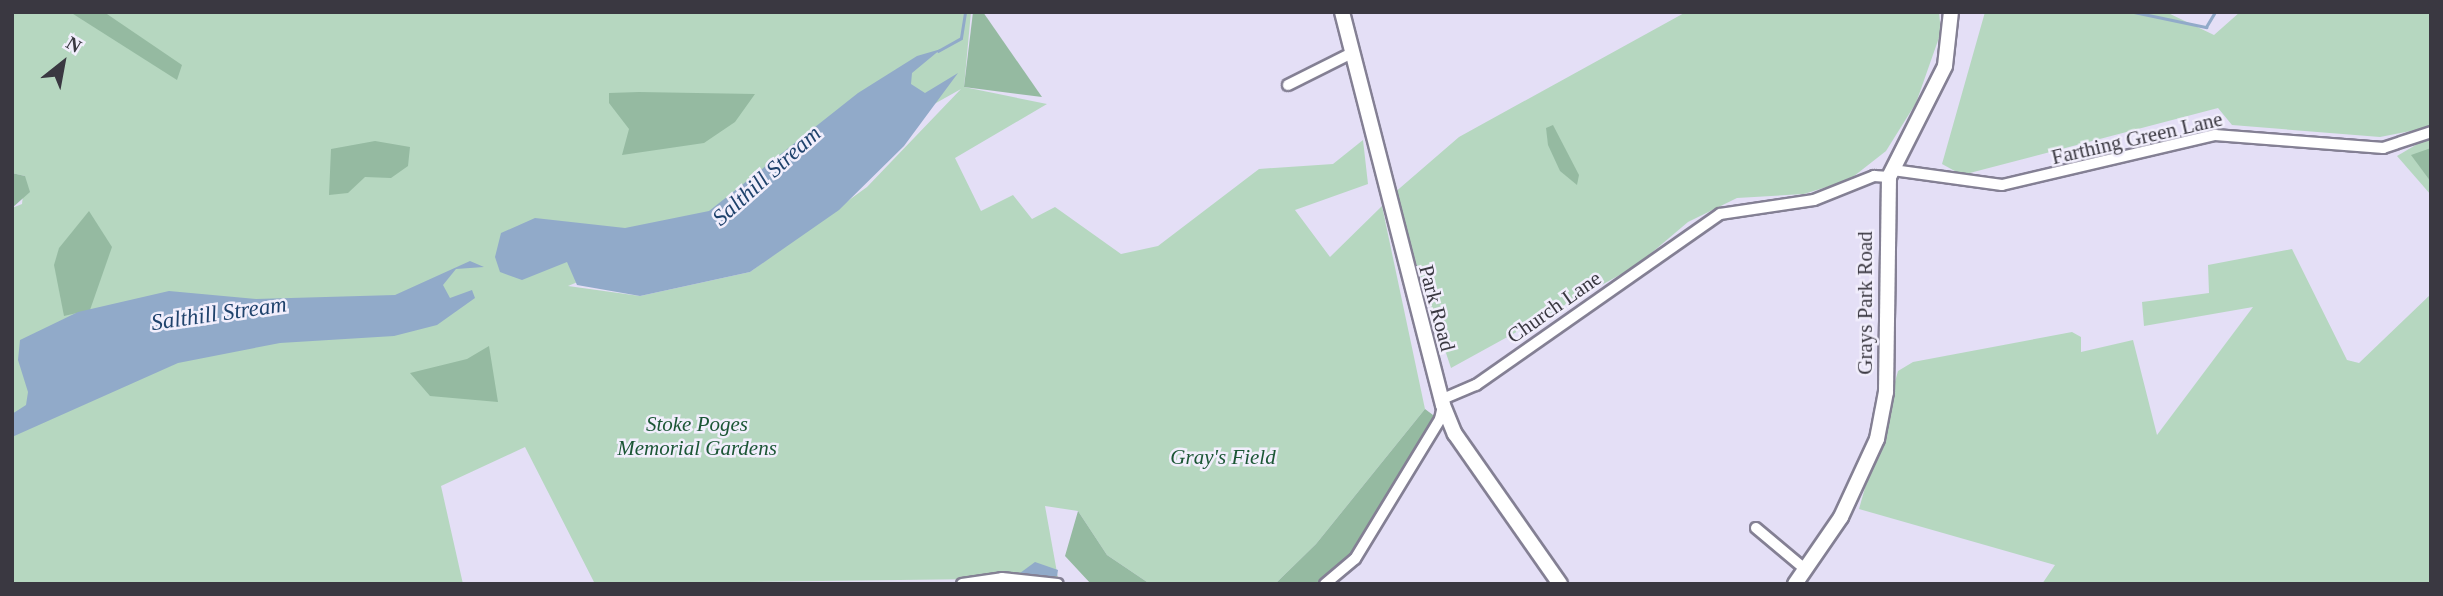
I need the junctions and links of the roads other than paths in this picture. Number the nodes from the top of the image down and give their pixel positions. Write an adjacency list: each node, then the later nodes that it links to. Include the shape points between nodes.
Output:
1 (1342, 12): 3 (main road, Park Road)
2 (1951, 12): 6 (main road, Grays Park Road, via 1945,66)
3 (1352, 53): 4 (street); 7 (main road, Park Road)
4 (1288, 85)
5 (2431, 132): 6 (street, Farthing Green Lane, via 2383,148 2215,135 2002,185)
6 (1891, 174): 7 (street, Church Lane, via 1874,176 1814,200 1720,214); 9 (main road, Grays Park Road, via 1886,392 1877,439 1841,517)
7 (1443, 405): 12 (street, Church Lane, via 1355,559); 13 (main road, Park Road, via 1455,434)
8 (1756, 528): 9 (street)
9 (1805, 570): 14 (main road, Grays Park Road)
10 (962, 584): 11 (street, via 1002,578)
11 (1058, 584)
12 (1325, 584)
13 (1560, 584)
14 (1795, 584)

